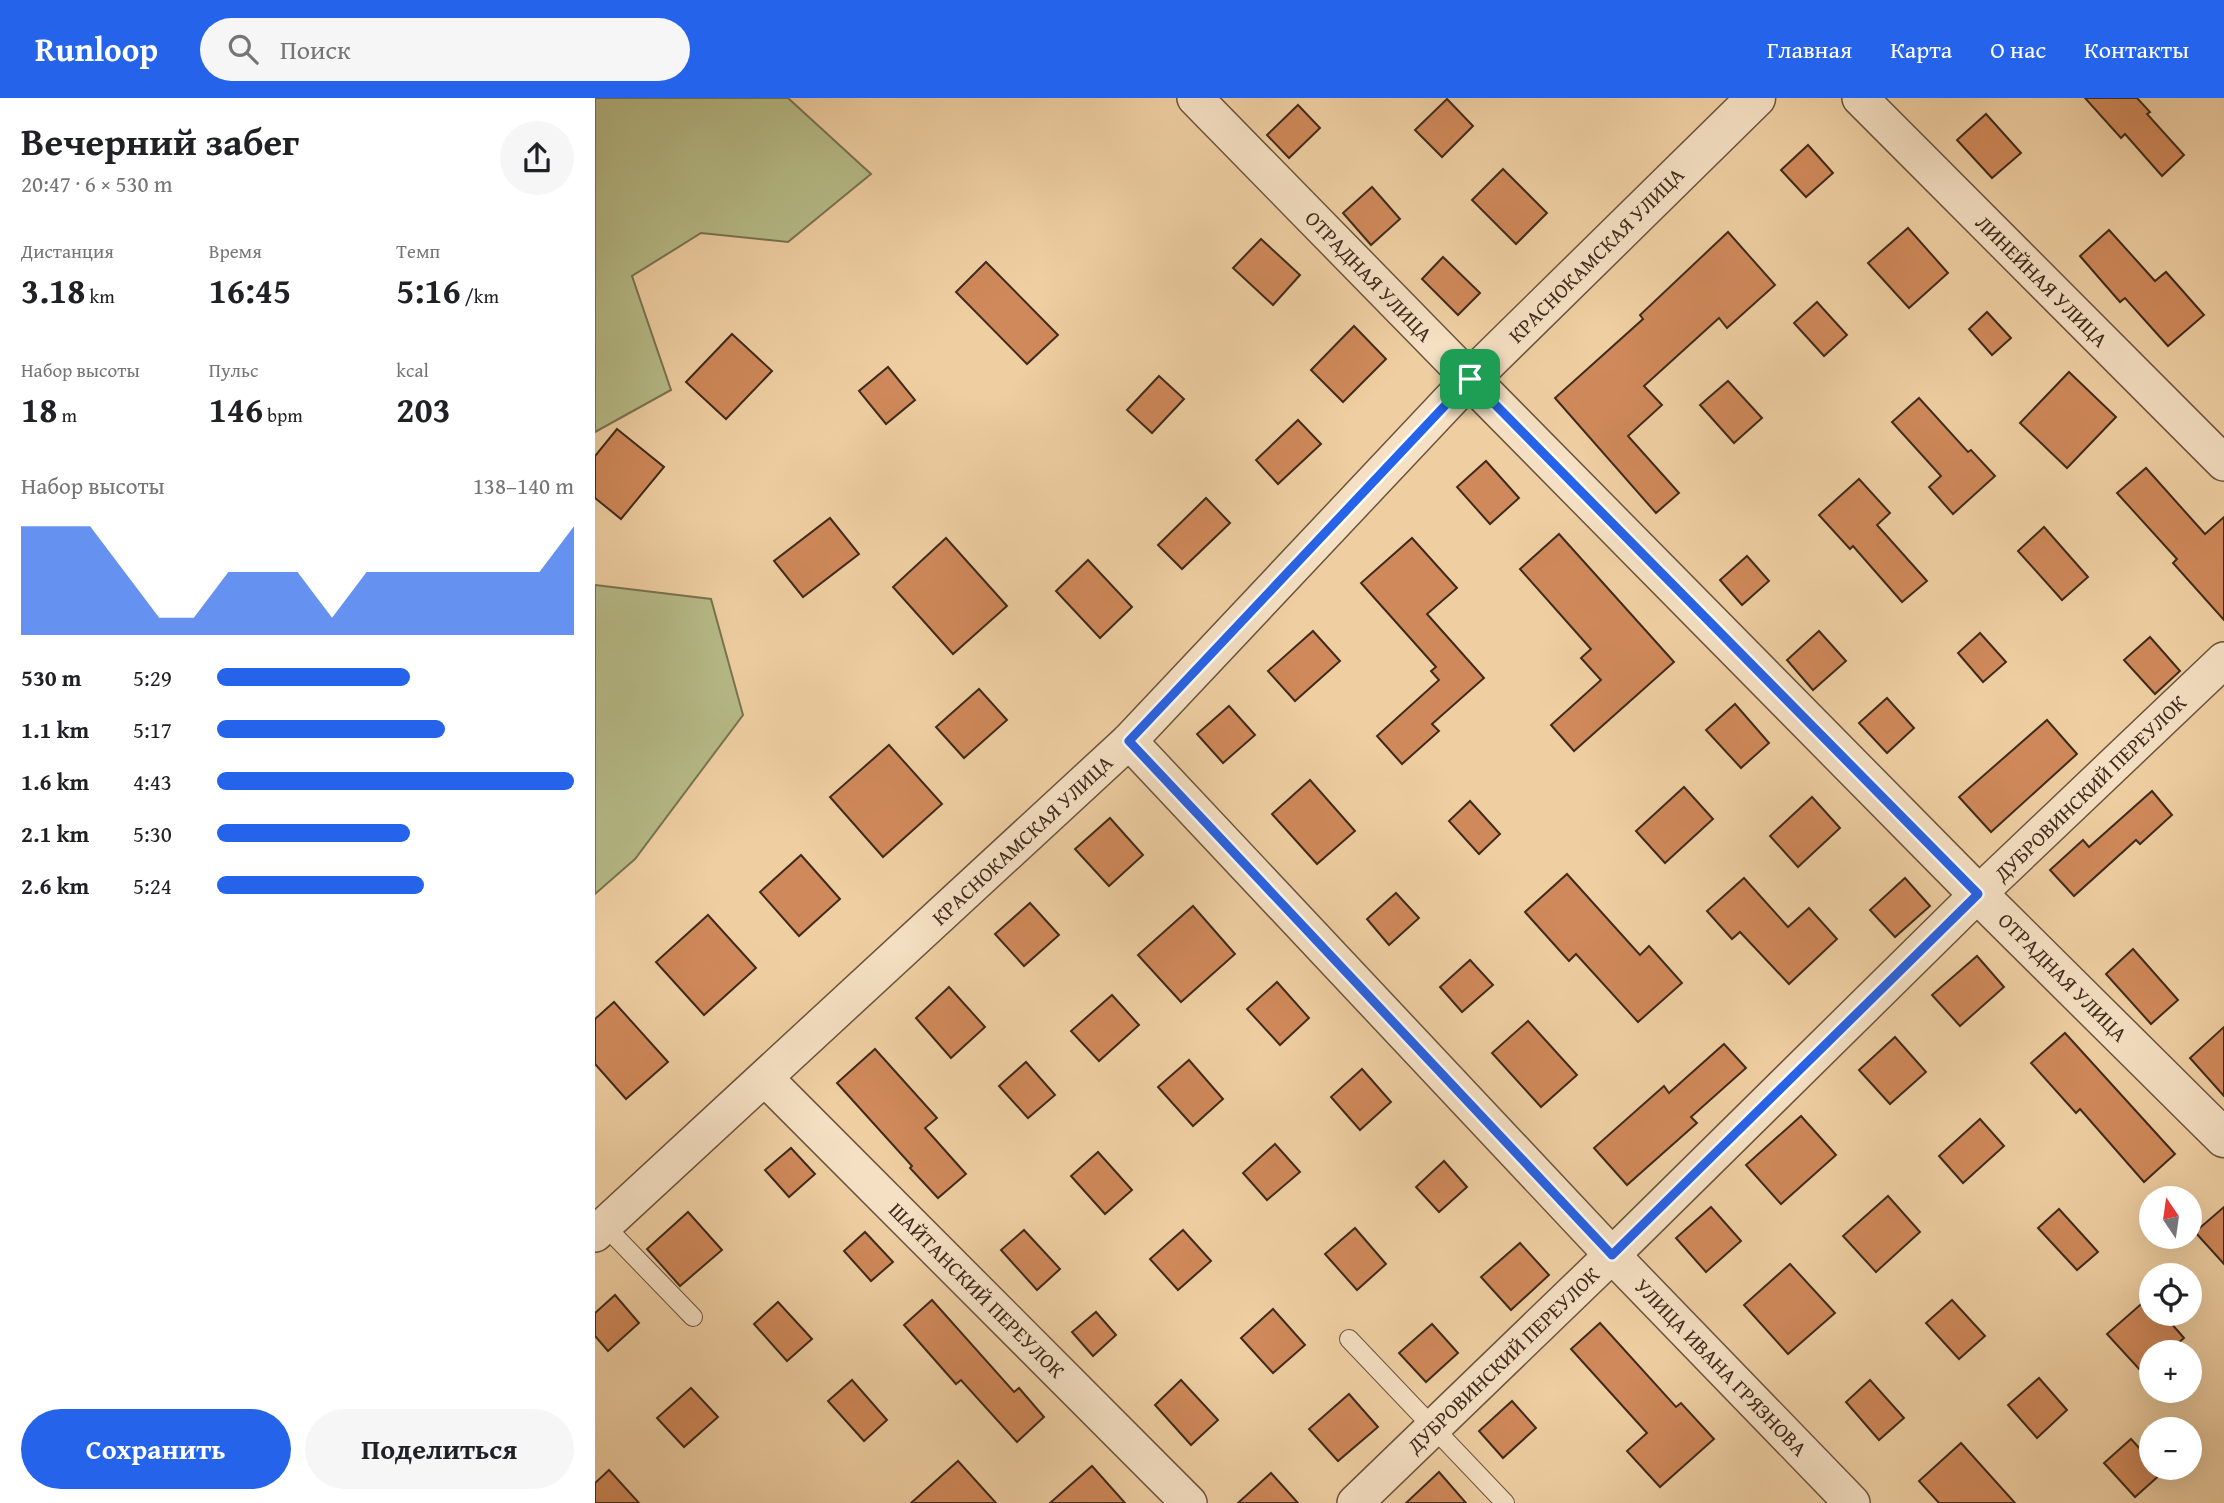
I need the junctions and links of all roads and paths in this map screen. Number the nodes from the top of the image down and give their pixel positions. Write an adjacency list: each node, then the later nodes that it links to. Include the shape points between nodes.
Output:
1 (1195, 98): 4 (street, ОТРАДНАЯ УЛИЦА)
2 (1756, 98): 4 (street, КРАСНОКАМСКАЯ УЛИЦА)
3 (1860, 98): 5 (street, ЛИНЕЙНАЯ УЛИЦА)
4 (1470, 379): 7 (street, КРАСНОКАМСКАЯ УЛИЦА); 8 (street, ОТРАДНАЯ УЛИЦА)
5 (2224, 463)
6 (2224, 660): 8 (street, ДУБРОВИНСКИЙ ПЕРЕУЛОК)
7 (1129, 741): 9 (street, КРАСНОКАМСКАЯ УЛИЦА); 12 (street, УЛИЦА ИВАНА ГРЯЗНОВА)
8 (1978, 894): 10 (street, ОТРАДНАЯ УЛИЦА); 12 (street, ДУБРОВИНСКИЙ ПЕРЕУЛОК)
9 (765, 1078): 11 (street, КРАСНОКАМСКАЯ УЛИЦА); 16 (street, ШАЙТАНСКИЙ ПЕРЕУЛОК)
10 (2224, 1138)
11 (600, 1229): 13 (lane)
12 (1612, 1255): 15 (street, ДУБРОВИНСКИЙ ПЕРЕУЛОК); 19 (street, УЛИЦА ИВАНА ГРЯЗНОВА)
13 (693, 1317)
14 (1349, 1339): 15 (lane)
15 (1433, 1427): 17 (street, ДУБРОВИНСКИЙ ПЕРЕУЛОК); 18 (lane)
16 (1189, 1503)
17 (1355, 1503)
18 (1505, 1503)
19 (1852, 1503)

